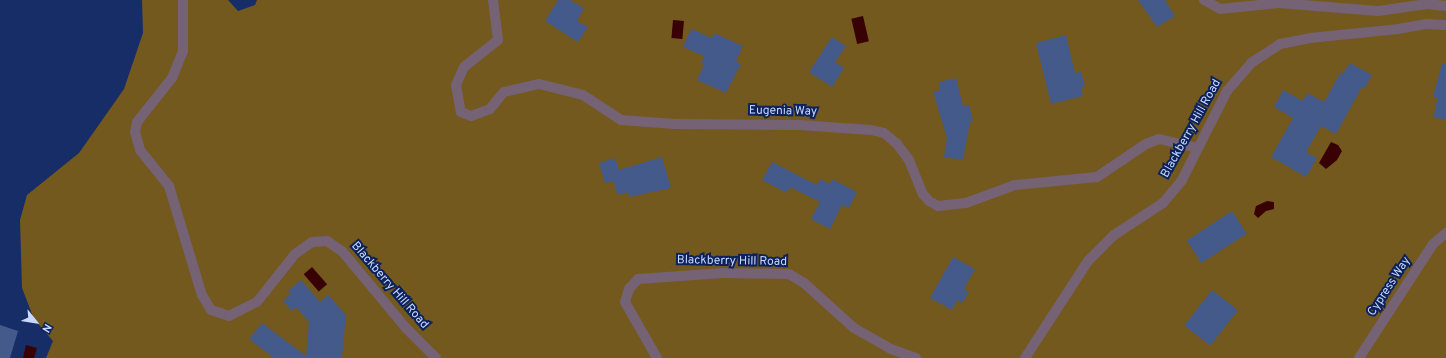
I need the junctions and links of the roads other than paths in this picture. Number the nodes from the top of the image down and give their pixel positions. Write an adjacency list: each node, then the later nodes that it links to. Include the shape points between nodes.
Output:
1 (183, 0): 8 (street, Blackberry Hill Road, via 184,51 172,78 137,122 135,132 140,150 169,186 202,295 211,310 229,316 257,302 295,254 312,242 327,242 342,251 405,327)
2 (493, 0): 6 (street, Eugenia Way, via 498,40 464,67 456,85 461,112 472,116 490,109 504,92 539,84 583,95 622,120 675,124 800,125 871,130 884,134 897,144 909,160 923,194 929,202 938,206 966,203 1014,185 1097,177 1146,144 1159,139 1173,140)
3 (1204, 0): 4 (street, via 1220,9 1279,3 1378,11 1427,4)
4 (1446, 6)
5 (1446, 25): 6 (street, Blackberry Hill Road, via 1426,24 1335,34 1280,44 1265,52 1237,76)
6 (1198, 148): 11 (street, Blackberry Hill Road, via 1182,180 1164,203 1114,235 1088,262)
7 (1446, 233): 12 (street, Cypress Way, via 1433,244)
8 (436, 358)
9 (657, 358): 10 (street, Blackberry Hill Road, via 626,302 629,289 638,279 731,273 789,274 804,283 854,328 891,349)
10 (916, 358)
11 (1025, 358)
12 (1359, 358)

